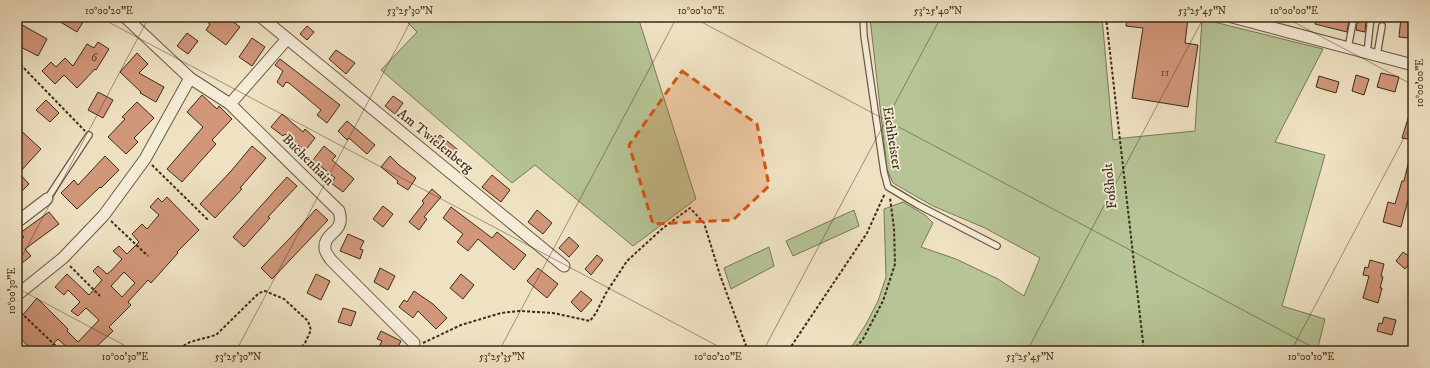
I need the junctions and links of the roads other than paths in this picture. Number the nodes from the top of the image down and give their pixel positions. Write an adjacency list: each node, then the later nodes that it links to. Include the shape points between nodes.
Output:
1 (125, 17): 12 (street, Buchenhain)
2 (261, 17): 8 (street, Am Twielenberg)
3 (863, 17): 17 (lane, Eichheister, via 888,187)
4 (1232, 17): 9 (street)
5 (1354, 17): 9 (lane)
6 (1371, 17): 10 (lane)
7 (1382, 26): 10 (lane)
8 (287, 39): 13 (street); 18 (street, Am Twielenberg)
9 (1348, 48): 10 (street)
10 (1372, 54): 11 (street)
11 (1413, 65)
12 (190, 78): 13 (street, Buchenhain); 19 (street, via 145,158 104,215 63,258)
13 (230, 104): 20 (street, Buchenhain, via 339,211 339,227 326,240 325,250 331,260)
14 (89, 135): 15 (lane)
15 (47, 199): 16 (street)
16 (17, 222)
17 (997, 246)
18 (564, 266)
19 (17, 295)
20 (414, 343)

